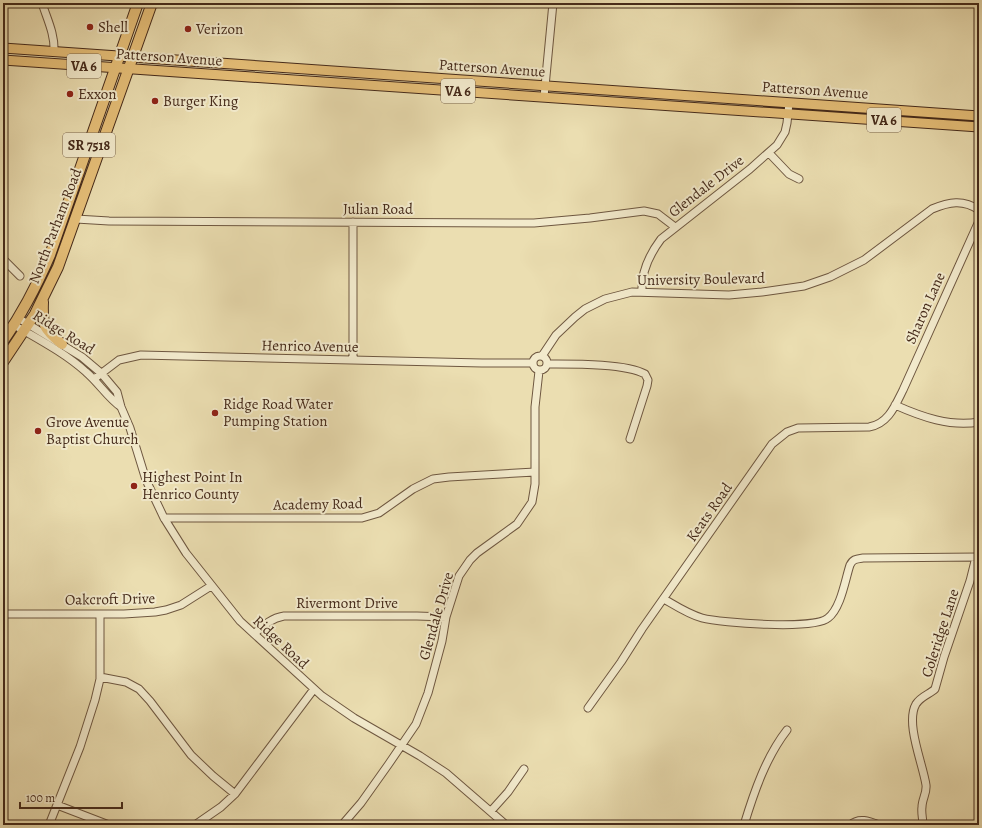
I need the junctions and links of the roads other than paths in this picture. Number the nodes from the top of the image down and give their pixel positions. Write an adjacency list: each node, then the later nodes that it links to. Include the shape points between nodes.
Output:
1 (42, 3): 6 (street, via 53,38)
2 (138, 3): 7 (highway, North Parham Road / SR 7518)
3 (152, 3): 8 (highway, North Parham Road / SR 7518)
4 (552, 3): 12 (street)
5 (3, 48): 6 (main road, Patterson Avenue / VA 6)
6 (54, 52): 7 (main road, Patterson Avenue / VA 6)
7 (119, 56): 8 (main road, Patterson Avenue / VA 6); 10 (highway, North Parham Road / SR 7518)
8 (132, 57): 11 (highway, North Parham Road / SR 7518); 12 (main road, Patterson Avenue / VA 6)
9 (3, 60): 10 (main road, Patterson Avenue / VA 6)
10 (115, 68): 11 (main road, Patterson Avenue / VA 6); 23 (highway, North Parham Road / SR 7518)
11 (128, 69): 13 (main road, Patterson Avenue / VA 6); 21 (highway, North Parham Road / SR 7518)
12 (545, 86): 13 (street); 14 (main road, Patterson Avenue / VA 6)
13 (544, 97): 15 (main road, Patterson Avenue / VA 6)
14 (789, 103): 15 (street, Glendale Drive); 16 (main road, Patterson Avenue / VA 6)
15 (788, 114): 17 (main road, Patterson Avenue / VA 6); 18 (street, Glendale Drive, via 785,132)
16 (979, 116)
17 (979, 127)
18 (769, 153): 19 (street, via 789,174); 25 (street, Glendale Drive)
19 (800, 179)
20 (979, 210): 29 (street, University Boulevard, via 958,202 932,209 864,260 830,277 804,286 729,295)
21 (76, 219): 24 (street, Julian Road); 26 (highway, North Parham Road / SR 7518)
22 (979, 221): 43 (street, Sharon Lane)
23 (62, 222): 26 (highway, via 67,224 68,228 62,246); 31 (highway, North Parham Road / SR 7518, via 40,278)
24 (353, 222): 25 (street, Julian Road, via 534,223 644,211 658,214); 36 (street)
25 (675, 227): 29 (street, Glendale Drive, via 661,239 653,251 644,273)
26 (63, 255): 30 (highway, North Parham Road / SR 7518)
27 (3, 259): 28 (street)
28 (20, 276)
29 (642, 292): 35 (street, University Boulevard, via 605,298 585,309 556,335)
30 (43, 299): 32 (highway, North Parham Road / SR 7518); 34 (highway, via 42,314 45,327)
31 (16, 321): 32 (street, Ridge Road); 33 (highway, North Parham Road / SR 7518)
32 (26, 328): 34 (street, Ridge Road); 37 (highway, North Parham Road / SR 7518); 42 (street, Ridge Road)
33 (3, 341)
34 (62, 344): 41 (street, Ridge Road)
35 (542, 356): 38 (street, via 535,357); 39 (street)
36 (353, 360): 38 (street, Henrico Avenue); 41 (street, Henrico Avenue, via 141,355 119,360)
37 (3, 362)
38 (533, 363): 40 (street, via 534,368)
39 (547, 364): 40 (street, via 544,369); 46 (street, via 616,367 641,371 647,376 647,386)
40 (539, 370): 47 (street, Glendale Drive, via 535,407)
41 (101, 373): 42 (street, Henrico Avenue); 44 (street, Ridge Road, via 117,392)
42 (94, 379): 44 (street, Ridge Road, via 111,400)
43 (895, 405): 45 (street, via 944,422); 51 (street, Keats Road, via 886,419 873,426 805,427 790,430 780,436 766,452)
44 (121, 407): 48 (street, Ridge Road, via 132,432 146,480)
45 (979, 422)
46 (630, 439)
47 (535, 472): 48 (street, Academy Road, via 433,479 413,488 379,513 362,518); 54 (street, Glendale Drive, via 532,502 525,514 517,524 470,560 457,580)
48 (164, 518): 50 (street, Ridge Road)
49 (978, 557): 51 (street, via 856,559 850,565 834,613 825,621 813,623 710,620); 73 (street, Coleridge Lane, via 944,657 936,689 917,702 913,710 912,721 926,785 921,809)
50 (211, 586): 53 (street, Oakcroft Drive, via 181,605 166,610); 55 (street, Ridge Road)
51 (664, 599): 58 (street, Keats Road)
52 (3, 614): 53 (street, Oakcroft Drive)
53 (100, 614): 56 (street)
54 (446, 617): 55 (street, Rivermont Drive, via 284,616 268,622); 60 (street, Glendale Drive, via 424,706)
55 (254, 634): 57 (street, Ridge Road)
56 (100, 677): 62 (street, via 126,682 139,689 191,754); 63 (street, via 89,722)
57 (314, 689): 60 (street, Ridge Road, via 354,718); 62 (street)
58 (588, 708)
59 (787, 730): 70 (street, via 772,750)
60 (402, 745): 64 (street, Ridge Road, via 446,773); 68 (street, Glendale Drive)
61 (524, 768): 64 (street)
62 (235, 794): 67 (street)
63 (57, 805): 65 (street); 66 (street)
64 (491, 811): 69 (street, Ridge Road)
65 (49, 825)
66 (109, 825)
67 (195, 825)
68 (342, 825)
69 (506, 825)
70 (744, 825)
71 (850, 825): 72 (street, via 860,820)
72 (879, 825)
73 (923, 825)

